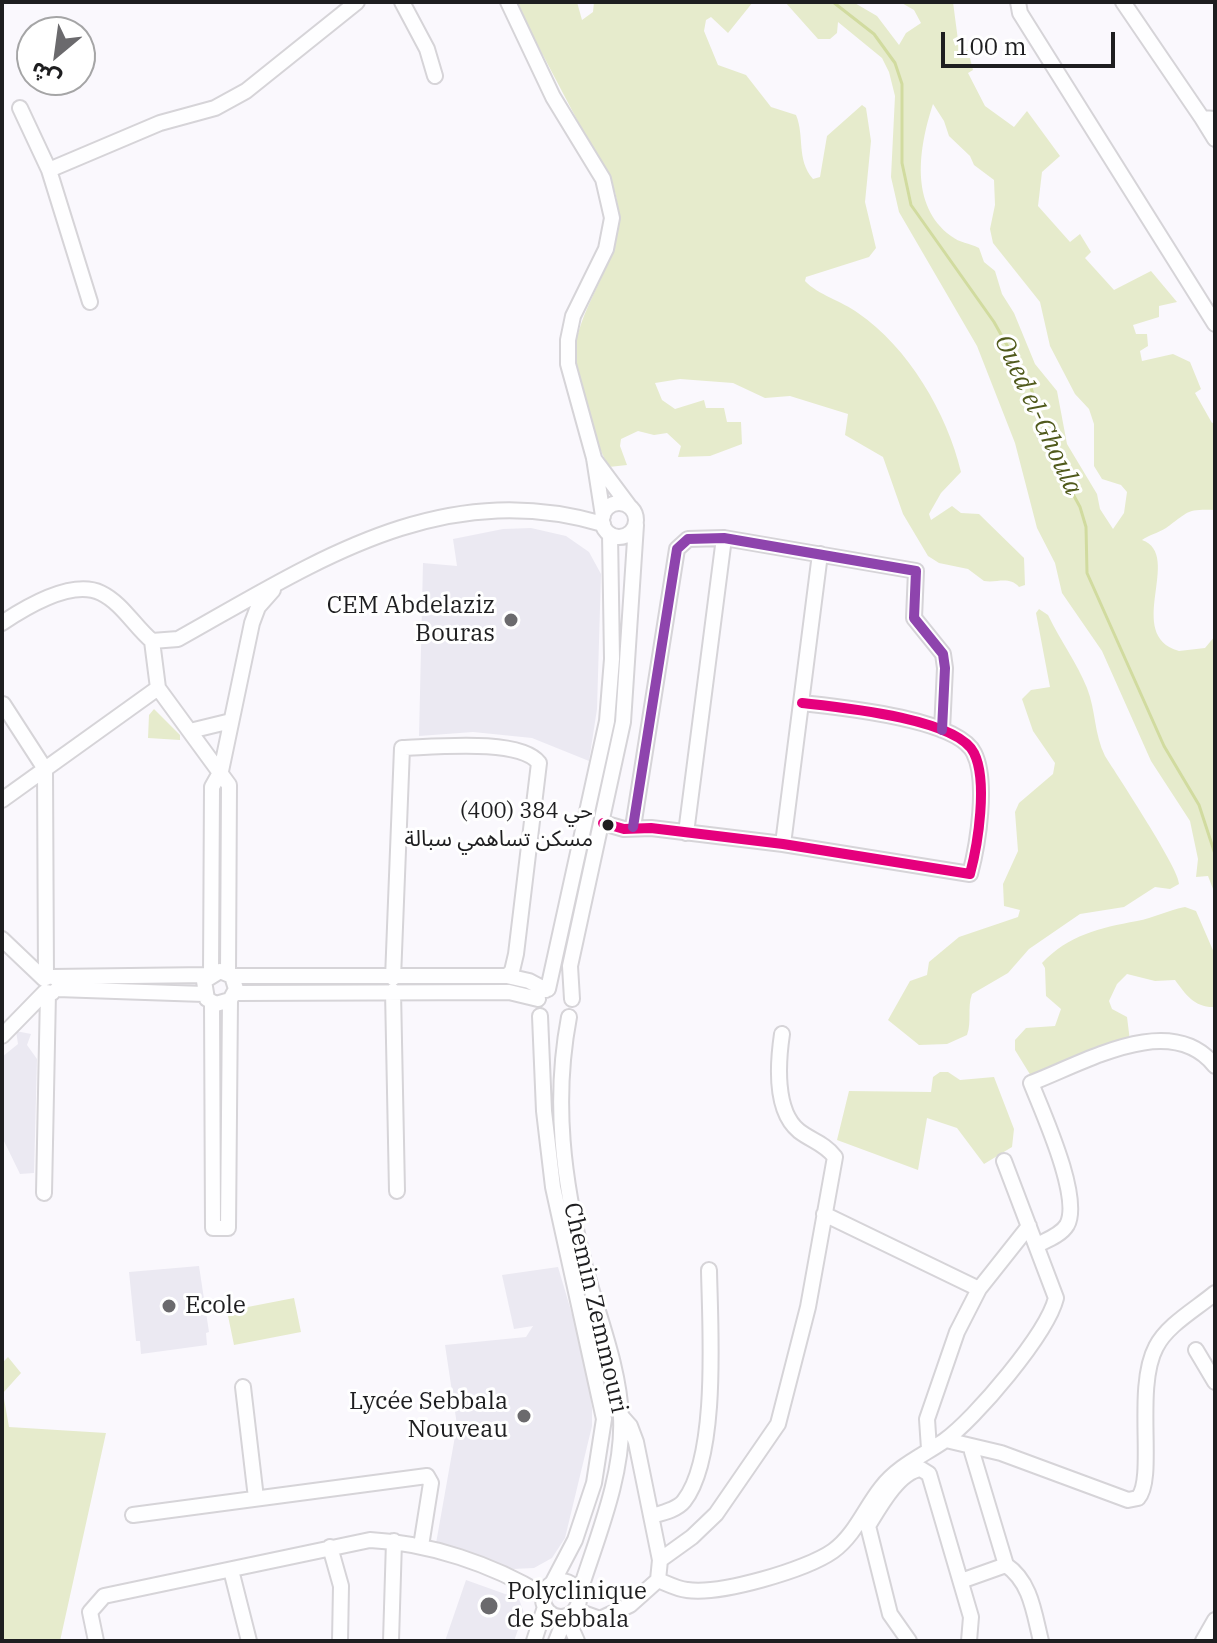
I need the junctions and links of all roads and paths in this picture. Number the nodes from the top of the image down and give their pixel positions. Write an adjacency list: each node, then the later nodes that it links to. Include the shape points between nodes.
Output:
1 (357, 2): 10 (street, via 246,91 215,108 160,123)
2 (402, 2): 6 (street)
3 (508, 2): 13 (street, via 553,97 603,179 612,218 606,249 573,316 568,340 568,364)
4 (1018, 2): 12 (street, via 1020,13)
5 (1123, 2): 8 (street)
6 (435, 76)
7 (20, 108): 10 (street)
8 (1209, 118): 9 (street)
9 (1215, 139)
10 (49, 170): 11 (street)
11 (90, 302)
12 (1215, 324)
13 (594, 458): 14 (street); 15 (street)
14 (629, 506): 15 (street, via 616,503); 16 (street)
15 (605, 525): 16 (street, via 628,535); 19 (street, via 555,512 506,509 412,523 384,531); 41 (street, via 613,576 607,721)
16 (636, 525): 31 (street, via 628,689)
17 (724, 538): 18 (street); 32 (street, via 688,539 677,549); 33 (street)
18 (820, 554): 23 (street); 26 (street, via 917,574 914,618 936,642 945,668)
19 (282, 581): 21 (street, via 178,639); 25 (street, via 258,607 252,623)
20 (2, 623): 21 (street, via 25,609 84,589 101,593)
21 (152, 641): 22 (street)
22 (158, 688): 27 (street); 28 (street)
23 (802, 703): 26 (street, via 867,711); 34 (street)
24 (3, 704): 28 (street)
25 (231, 721): 27 (street); 29 (street)
26 (942, 730): 34 (street, via 967,743 981,779 970,874)
27 (190, 731): 29 (street)
28 (45, 769): 30 (street); 39 (street)
29 (221, 771): 36 (street, via 212,787); 37 (street, via 229,785)
30 (2, 800)
31 (603, 823): 32 (street); 44 (street, via 570,966)
32 (633, 827): 33 (street)
33 (686, 833): 34 (street)
34 (783, 844)
35 (2, 939): 39 (street)
36 (210, 974): 37 (street); 39 (street); 43 (street)
37 (230, 975): 40 (street); 42 (street)
38 (507, 976): 40 (street); 40 (street, via 518,939 539,763 524,751 402,748); 41 (street, via 529,981)
39 (49, 985): 43 (street); 48 (street); 52 (street)
40 (394, 985): 41 (street); 42 (street); 51 (street)
41 (544, 993): 44 (street, via 562,989); 45 (street)
42 (232, 997): 43 (street); 43 (street, via 228,1228 213,1228)
43 (208, 998)
44 (572, 999): 46 (street)
45 (540, 1016): 46 (street, via 554,1024); 78 (street, Chemin Zemmouri, via 553,1187 604,1419 594,1483 575,1540)
46 (569, 1017): 62 (street, Chemin Zemmouri, via 562,1072 562,1156)
47 (782, 1034): 53 (street, via 783,1104 799,1131 826,1145 835,1157)
48 (2, 1036)
49 (1215, 1066): 55 (street, via 1203,1050 1167,1039 1139,1043 1031,1083 1063,1165 1070,1213 1062,1232)
50 (1004, 1161): 54 (street)
51 (397, 1191)
52 (44, 1193)
53 (824, 1214): 57 (street); 73 (street, via 795,1367 778,1424 716,1514)
54 (1029, 1226): 55 (street); 57 (street)
55 (1037, 1245): 63 (street, via 1056,1298 1052,1315)
56 (709, 1270): 68 (street, via 712,1392 703,1445 693,1487 683,1504)
57 (979, 1289): 64 (street, via 957,1332 927,1419)
58 (1215, 1293): 63 (street, via 1155,1348 1143,1404 1146,1472 1138,1498 1128,1500 1001,1453)
59 (1196, 1350): 60 (street)
60 (1215, 1382)
61 (243, 1387): 66 (street)
62 (622, 1417): 68 (street, via 636,1442); 79 (street, Chemin Zemmouri, via 611,1486)
63 (946, 1440): 64 (street)
64 (929, 1449): 69 (street, via 881,1487)
65 (972, 1452): 74 (street)
66 (256, 1498): 67 (street); 71 (street, via 427,1476 431,1483)
67 (133, 1515)
68 (651, 1516): 73 (street)
69 (864, 1523): 76 (street, via 834,1550 790,1571 689,1591); 77 (street, via 909,1473 926,1471); 90 (street, via 890,1614)
70 (394, 1541): 71 (street); 72 (street); 86 (street)
71 (421, 1546): 80 (street, via 516,1579)
72 (330, 1547): 75 (street); 85 (street, via 341,1586)
73 (660, 1560): 76 (street)
74 (1006, 1565): 77 (street); 92 (street, via 1021,1576)
75 (231, 1570): 83 (street, via 104,1596 90,1612); 84 (street)
76 (658, 1580): 81 (street, via 645,1596 605,1618)
77 (961, 1581): 91 (street, via 971,1617)
78 (553, 1582): 79 (street, via 568,1582); 80 (street, Chemin Zemmouri)
79 (579, 1594): 81 (street, Chemin Zemmouri)
80 (544, 1601): 81 (street, via 554,1616); 87 (street, Chemin Zemmouri)
81 (570, 1613): 88 (street, Chemin Zemmouri); 89 (street)
82 (1215, 1620): 93 (street)
83 (96, 1641)
84 (249, 1641)
85 (340, 1641)
86 (391, 1641)
87 (534, 1641)
88 (556, 1641)
89 (577, 1641)
90 (909, 1641)
91 (969, 1641)
92 (1041, 1641)
93 (1203, 1641)

